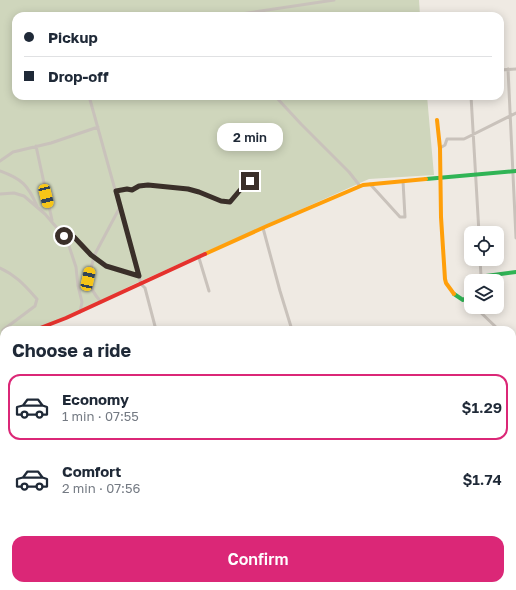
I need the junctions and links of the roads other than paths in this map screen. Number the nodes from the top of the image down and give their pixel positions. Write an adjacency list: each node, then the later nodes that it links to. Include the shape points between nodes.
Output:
1 (334, 0): 2 (street)
2 (254, 12)
3 (508, 69): 4 (street); 5 (street); 10 (street)
4 (516, 69)
5 (504, 70)
6 (90, 100): 12 (street)
7 (280, 100): 24 (street)
8 (471, 100): 13 (street)
9 (516, 113): 10 (street)
10 (510, 116): 13 (street); 18 (street)
11 (437, 120): 15 (street)
12 (98, 127): 14 (street); 25 (street)
13 (474, 134): 15 (street, via 464,139 447,140); 19 (street)
14 (36, 146): 16 (street, via 13,152); 29 (street)
15 (440, 148): 20 (street)
16 (0, 161)
17 (0, 170): 28 (street, via 25,183)
18 (514, 171): 19 (street); 33 (street)
19 (476, 175): 20 (street); 30 (street)
20 (440, 178): 22 (street); 41 (street, via 445,279 456,296)
21 (250, 181): 25 (street, via 230,202 188,189 148,185)
22 (403, 181): 23 (street); 23 (street, via 405,217 400,217)
23 (370, 184): 24 (street)
24 (360, 186): 31 (street)
25 (116, 191): 27 (street)
26 (0, 194): 28 (street, via 14,193 24,196)
27 (120, 207): 38 (street); 42 (street, via 95,256 88,279 94,294)
28 (38, 208): 29 (street)
29 (52, 222): 32 (street)
30 (479, 226)
31 (264, 228): 34 (street); 49 (street)
32 (64, 236): 38 (street, via 74,237 106,266); 43 (street, via 76,267 82,302)
33 (516, 238)
34 (199, 258): 39 (street); 40 (street)
35 (0, 268): 46 (street, via 22,282 37,299 35,306)
36 (516, 272): 37 (street)
37 (498, 274)
38 (139, 276): 39 (street)
39 (141, 284): 42 (street); 48 (street, via 145,288)
40 (209, 291)
41 (464, 300)
42 (101, 302): 43 (street)
43 (80, 312): 45 (street)
44 (482, 314): 50 (street)
45 (49, 324): 47 (street)
46 (8, 326)
47 (44, 326)
48 (155, 326)
49 (291, 326)
50 (495, 326)

